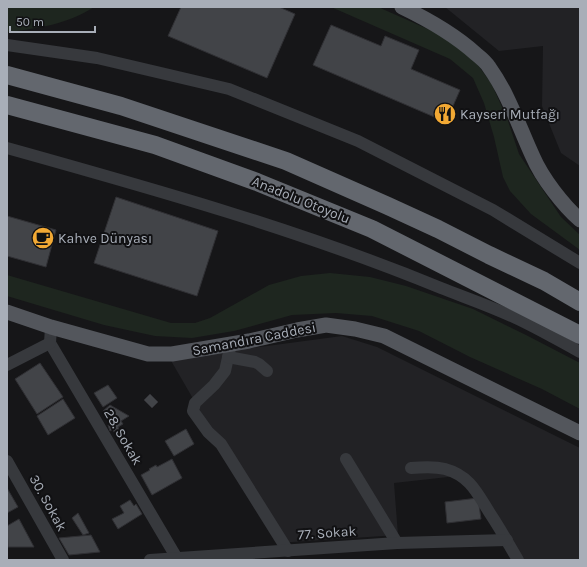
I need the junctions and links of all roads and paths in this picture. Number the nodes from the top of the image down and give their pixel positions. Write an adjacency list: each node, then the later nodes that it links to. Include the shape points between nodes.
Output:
1 (402, 7): 2 (main road)
2 (422, 12): 7 (main road, via 488,65 504,92 533,159 556,195)
3 (7, 45): 8 (street, via 97,58 229,89 358,141 493,210)
4 (7, 75): 9 (highway, Anadolu Otoyolu, via 121,106 286,162 438,229 544,281)
5 (7, 105): 12 (highway, Anadolu Otoyolu, via 155,145 257,182 372,229)
6 (7, 148): 15 (street, via 207,206 326,244 526,322)
7 (580, 220)
8 (580, 263)
9 (580, 302)
10 (7, 312): 11 (main road, Samandıra Caddesi)
11 (51, 327): 13 (street); 14 (main road, Samandıra Caddesi, via 148,354)
12 (580, 335)
13 (50, 343): 16 (street); 25 (street, 28. Sokak)
14 (230, 351): 17 (street, via 259,364); 18 (main road, Samandıra Caddesi, via 249,341 297,330 326,326 355,329 384,336); 24 (street, via 220,378 195,403 193,411 208,432 221,444)
15 (580, 352)
16 (7, 365)
17 (267, 371)
18 (580, 433)
19 (346, 459): 23 (street)
20 (7, 461): 26 (street, 30. Sokak)
21 (411, 468): 22 (street, via 444,468 465,479 478,492)
22 (507, 540): 23 (street, 77. Sokak); 28 (street)
23 (397, 543): 24 (street, 77. Sokak)
24 (288, 551): 25 (street, 77. Sokak)
25 (178, 559): 27 (street, 77. Sokak)
26 (63, 560)
27 (150, 560)
28 (518, 560)

